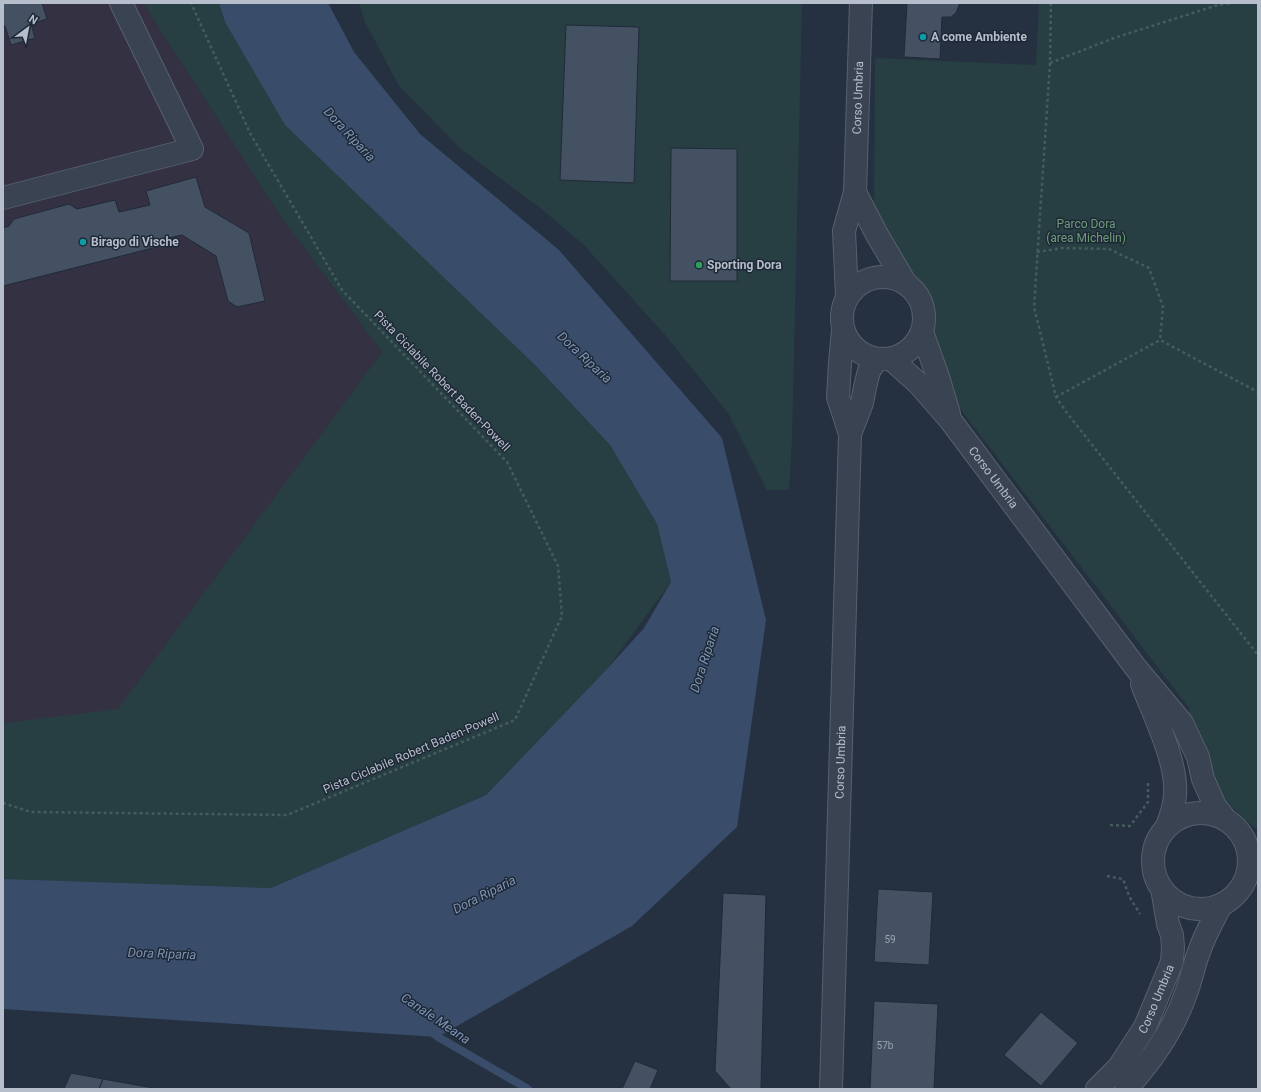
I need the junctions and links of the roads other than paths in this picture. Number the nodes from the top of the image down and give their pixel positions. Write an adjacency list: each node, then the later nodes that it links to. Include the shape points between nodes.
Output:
1 (121, 3): 4 (street, via 192,149)
2 (861, 3): 3 (street, Corso Umbria)
3 (855, 192): 5 (street, Corso Umbria); 6 (street, Corso Umbria, via 844,231)
4 (3, 198)
5 (906, 284): 6 (street, via 884,276 871,278 859,284); 8 (street, via 918,296 923,308)
6 (847, 296): 7 (street, via 841,315)
7 (843, 330): 9 (street, via 855,350 866,356); 11 (street, Corso Umbria, via 838,397)
8 (922, 332): 9 (street, via 914,346 903,354); 10 (street, Corso Umbria)
9 (884, 359): 10 (street, Corso Umbria, via 918,383); 11 (street, Corso Umbria, via 869,371 862,403)
10 (951, 421): 12 (street, Corso Umbria)
11 (850, 434): 19 (street, Corso Umbria)
12 (1136, 668): 13 (street, Corso Umbria, via 1173,765 1175,794); 14 (street, Corso Umbria, via 1182,723 1198,757 1202,779 1215,806)
13 (1167, 826): 14 (street, via 1188,814 1207,813); 16 (street, via 1159,836 1152,854 1154,873)
14 (1242, 833): 15 (street, via 1248,849)
15 (1252, 881): 17 (street)
16 (1163, 894): 17 (street, via 1179,905 1200,910); 18 (street, Corso Umbria, via 1172,935 1172,962 1145,1027)
17 (1221, 905): 18 (street, Corso Umbria, via 1201,947 1177,1015 1163,1041)
18 (1134, 1080): 20 (street, Corso Umbria)
19 (831, 1089)
20 (1097, 1089)

